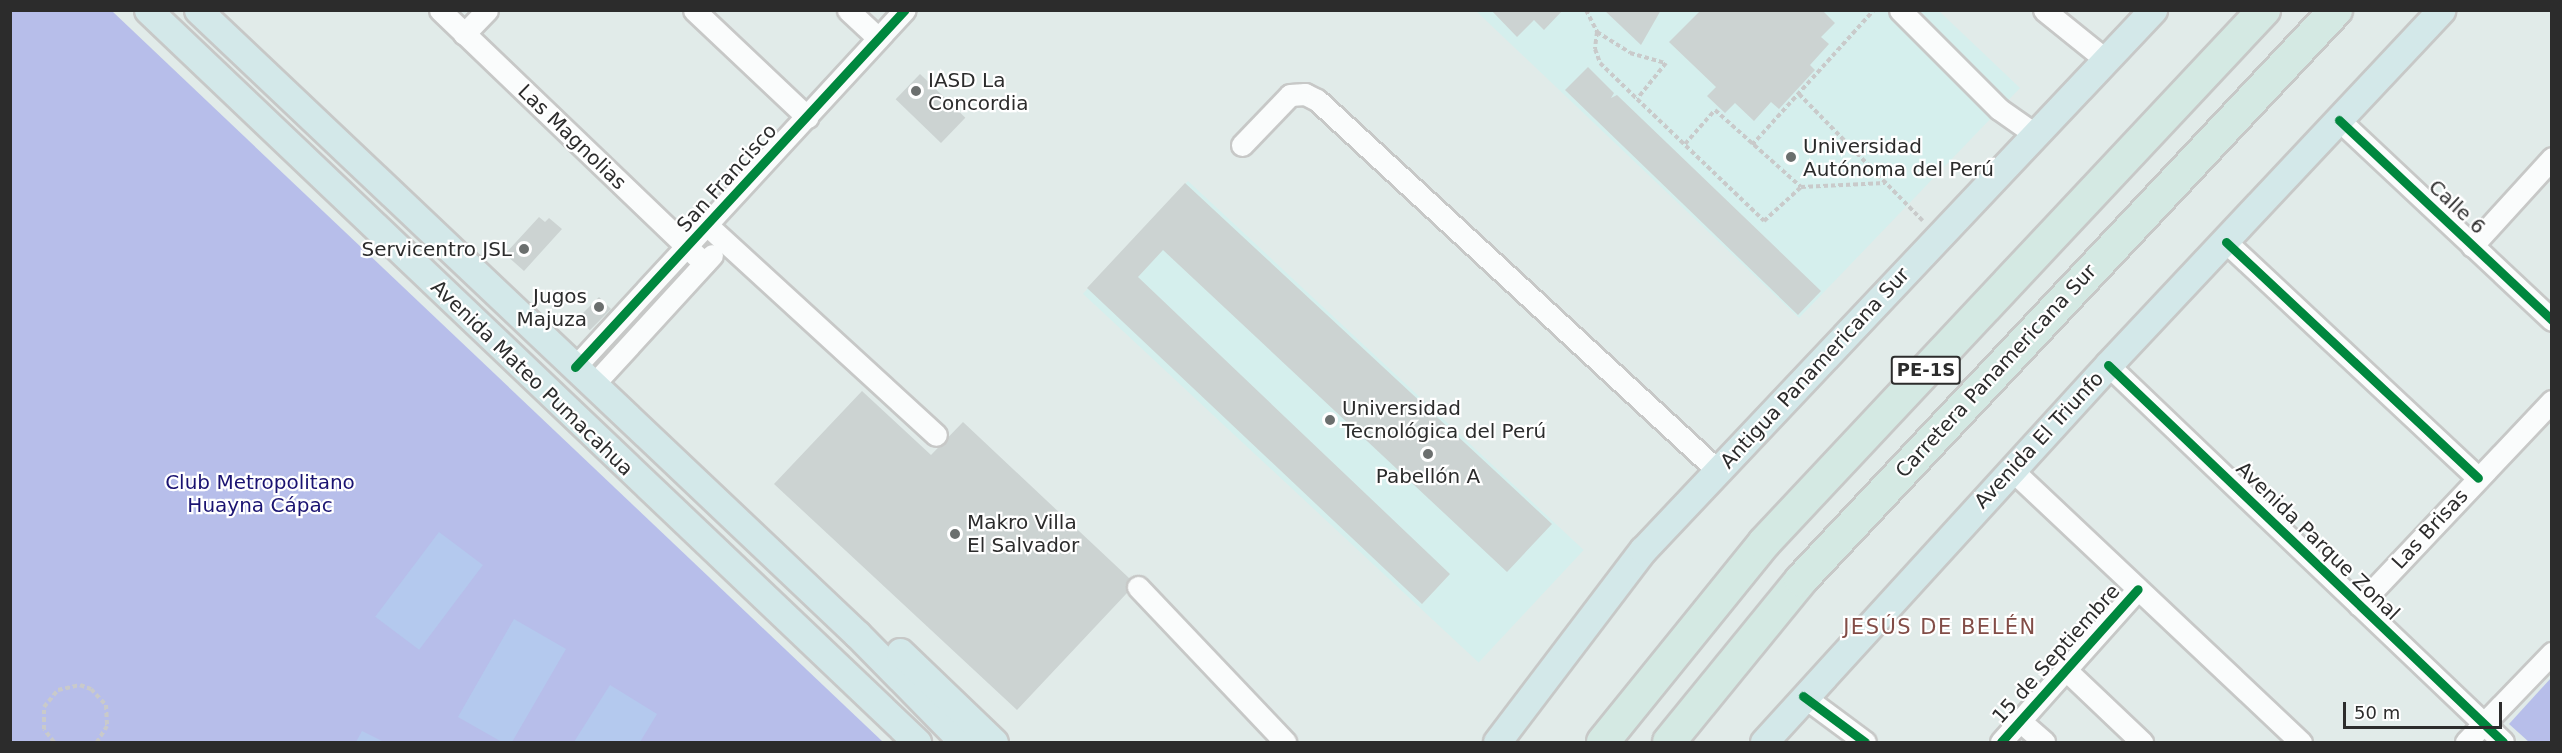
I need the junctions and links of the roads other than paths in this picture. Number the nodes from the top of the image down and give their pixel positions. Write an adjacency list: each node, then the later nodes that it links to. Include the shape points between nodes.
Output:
1 (148, 10): 45 (main road, Avenida Mateo Pumacahua)
2 (198, 10): 30 (main road, Avenida Mateo Pumacahua)
3 (440, 10): 14 (street, Las Magnolias)
4 (487, 10): 14 (street)
5 (694, 10): 17 (street)
6 (848, 10): 15 (street)
7 (905, 10): 15 (street, San Francisco)
8 (1900, 10): 19 (street, via 1999,109)
9 (2044, 10): 16 (street)
10 (2153, 10): 16 (main road, Antigua Panamericana Sur)
11 (2264, 10): 50 (highway, PE-1S, via 1764,543)
12 (2336, 10): 51 (highway, Carretera Panamericana Sur / PE-1S, via 1801,580)
13 (2441, 10): 18 (main road, Avenida El Triunfo)
14 (464, 34): 26 (street, Las Magnolias)
15 (878, 38): 17 (street, San Francisco)
16 (2106, 60): 19 (main road, Antigua Panamericana Sur)
17 (807, 117): 22 (street, San Francisco)
18 (2339, 120): 24 (main road, Avenida El Triunfo); 25 (street, Calle 6)
19 (2036, 135): 33 (main road, Antigua Panamericana Sur)
20 (1242, 145): 33 (street, via 1290,95 1305,93 1317,100)
21 (2552, 158): 25 (street)
22 (708, 226): 23 (street); 26 (street, San Francisco)
23 (724, 242): 27 (street, San Francisco); 32 (street)
24 (2226, 242): 29 (main road, Avenida El Triunfo); 35 (street)
25 (2472, 246): 28 (street, Calle 6)
26 (688, 248): 27 (street, Las Magnolias); 30 (street, San Francisco)
27 (704, 263): 30 (street, San Francisco)
28 (2552, 320)
29 (2108, 365): 34 (main road, Avenida El Triunfo); 39 (street, Avenida Parque Zonal)
30 (584, 376): 36 (main road, Avenida Mateo Pumacahua)
31 (2552, 401): 35 (street, Las Brisas)
32 (936, 435)
33 (1718, 470): 49 (main road, Antigua Panamericana Sur, via 1643,550)
34 (2012, 470): 38 (street); 42 (main road, Avenida El Triunfo)
35 (2478, 478): 39 (street, Las Brisas)
36 (704, 489): 46 (main road, Avenida Mateo Pumacahua, via 857,634); 47 (main road, via 768,528)
37 (1138, 587): 48 (street)
38 (2138, 589): 41 (street, 15 de Septiembre); 57 (street)
39 (2359, 605): 44 (street, Avenida Parque Zonal)
40 (2552, 654): 44 (street)
41 (2066, 670): 43 (street, 15 de Septiembre); 56 (street)
42 (1803, 696): 52 (main road, Avenida El Triunfo); 53 (street)
43 (2020, 721): 54 (street, 15 de Septiembre); 55 (street)
44 (2484, 724): 58 (street); 59 (street, Avenida Parque Zonal)
45 (917, 742)
46 (963, 742)
47 (994, 742)
48 (1285, 742)
49 (1497, 742)
50 (1603, 742)
51 (1669, 742)
52 (1764, 742)
53 (1865, 742)
54 (2001, 742)
55 (2044, 742)
56 (2142, 742)
57 (2301, 742)
58 (2466, 742)
59 (2503, 742)

